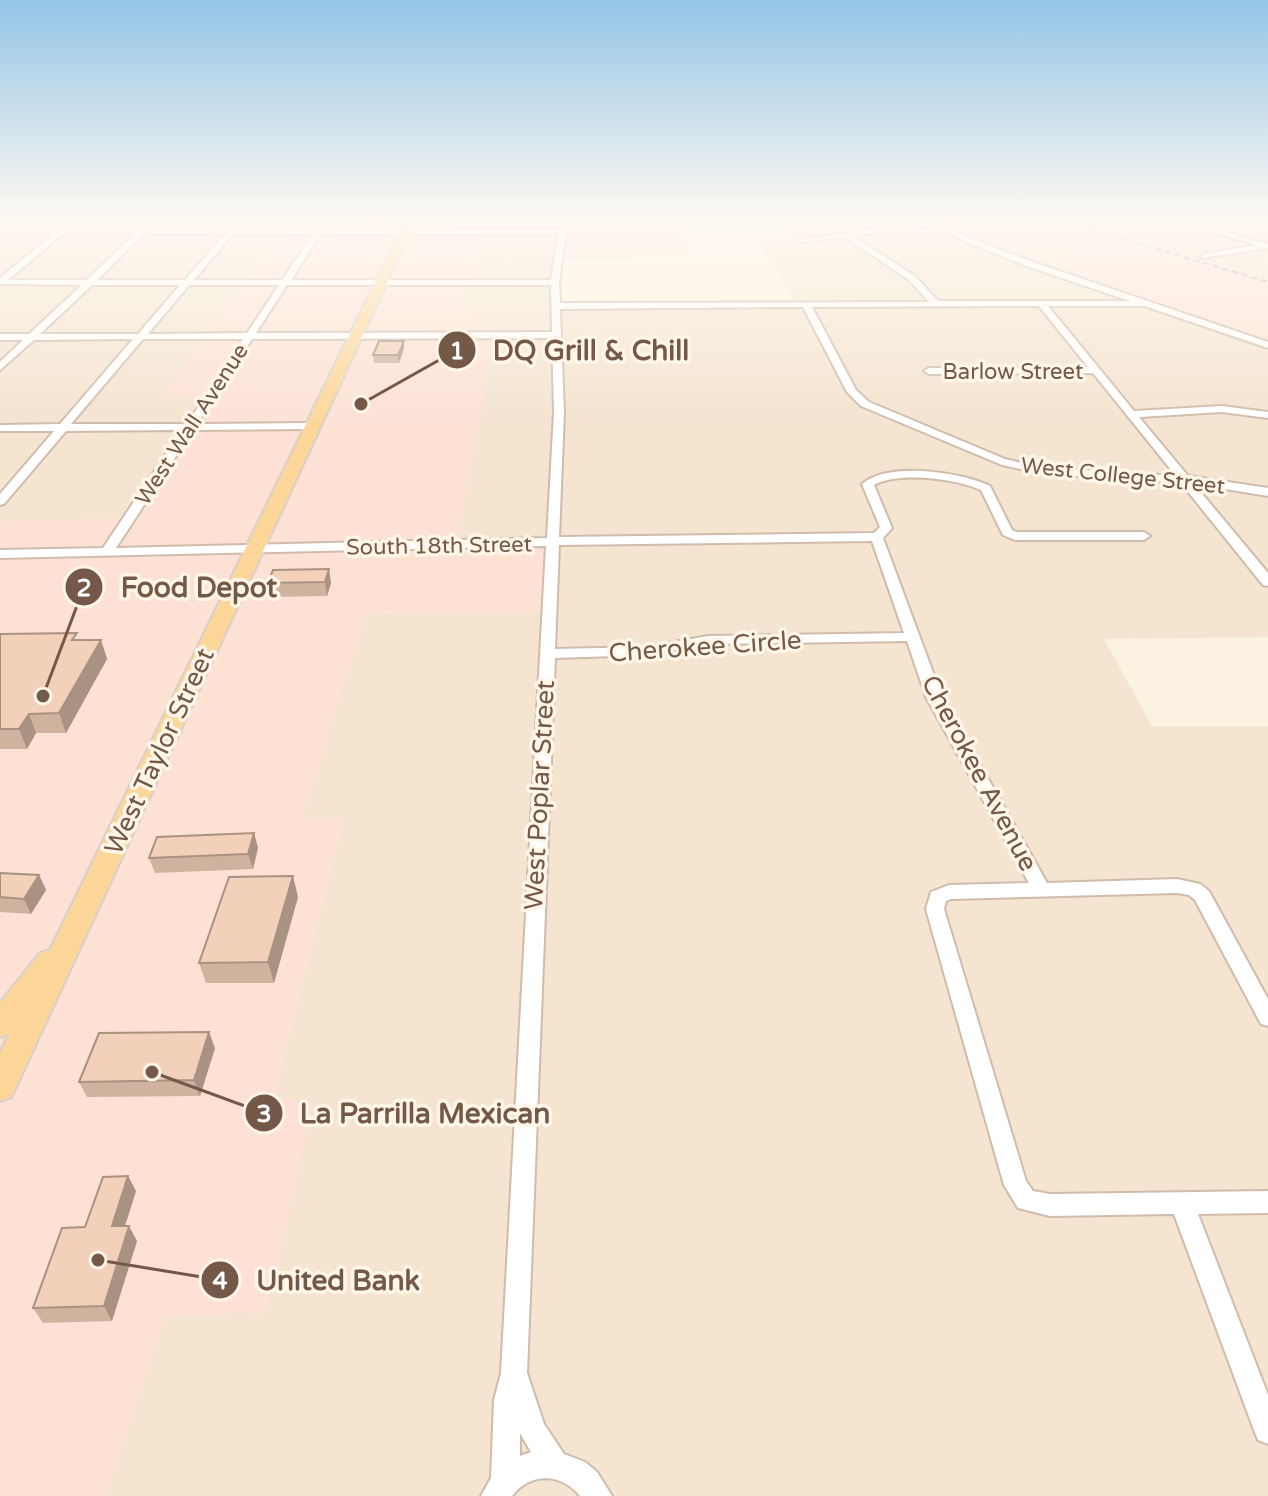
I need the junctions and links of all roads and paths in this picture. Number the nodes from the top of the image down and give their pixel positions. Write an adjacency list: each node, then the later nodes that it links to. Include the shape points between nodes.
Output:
1 (85, 287): 16 (street)
2 (183, 287): 17 (street)
3 (280, 287): 13 (street, West Wall Avenue)
4 (377, 287): 14 (main road, West Taylor Street)
5 (555, 287): 11 (street, West Poplar Street)
6 (920, 287): 9 (street)
7 (1100, 287): 8 (street)
8 (1145, 303): 10 (street); 19 (street)
9 (937, 305): 10 (street); 12 (street)
10 (1043, 305): 21 (street)
11 (558, 306): 12 (street); 15 (street, West Poplar Street)
12 (807, 306): 29 (street, West College Street, via 852,392 865,404 1002,462 1038,470)
13 (248, 335): 14 (street); 17 (street); 26 (street, West Wall Avenue)
14 (354, 335): 15 (street); 25 (main road, West Taylor Street)
15 (558, 335): 34 (street, West Poplar Street)
16 (32, 336): 17 (street); 18 (street); 20 (street)
17 (141, 336): 28 (street)
18 (0, 337)
19 (1268, 345)
20 (0, 367)
21 (1096, 370): 22 (street, Barlow Street); 23 (street)
22 (929, 371)
23 (1132, 414): 24 (street, via 1222,409); 29 (street)
24 (1268, 415)
25 (311, 426): 26 (street); 35 (main road, West Taylor Street)
26 (189, 427): 28 (street); 36 (street, West Wall Avenue)
27 (0, 428): 28 (street)
28 (63, 428): 31 (street)
29 (1184, 479): 30 (street, West College Street); 38 (street)
30 (1268, 492)
31 (0, 501)
32 (1144, 536): 33 (street, Cherokee Avenue, via 1015,536 1007,532 986,488 960,477 871,480 868,484 886,528)
33 (877, 537): 34 (street, South 18th Street); 39 (street, Cherokee Avenue)
34 (553, 542): 35 (street, South 18th Street); 40 (street, West Poplar Street)
35 (255, 548): 36 (street, South 18th Street); 42 (main road, West Taylor Street)
36 (108, 551): 37 (street, South 18th Street)
37 (0, 554)
38 (1268, 582)
39 (913, 637): 40 (street, Cherokee Circle, via 708,640 646,651); 41 (street, Cherokee Avenue, via 934,697)
40 (546, 654): 48 (street, West Poplar Street)
41 (1041, 889): 43 (street, via 1194,889); 47 (street, via 949,892 938,897 935,909 1016,1185 1026,1200 1050,1205)
42 (71, 938): 44 (main road); 45 (main road)
43 (1268, 1018)
44 (0, 1025)
45 (0, 1087)
46 (1268, 1202): 47 (street)
47 (1182, 1204): 49 (street)
48 (514, 1373): 50 (street, West Poplar Street, via 533,1431); 51 (street, West Poplar Street, via 505,1396 509,1452)
49 (1268, 1430)
50 (554, 1462): 51 (street, via 534,1463); 52 (street, via 573,1468)
51 (499, 1489)
52 (598, 1496)

